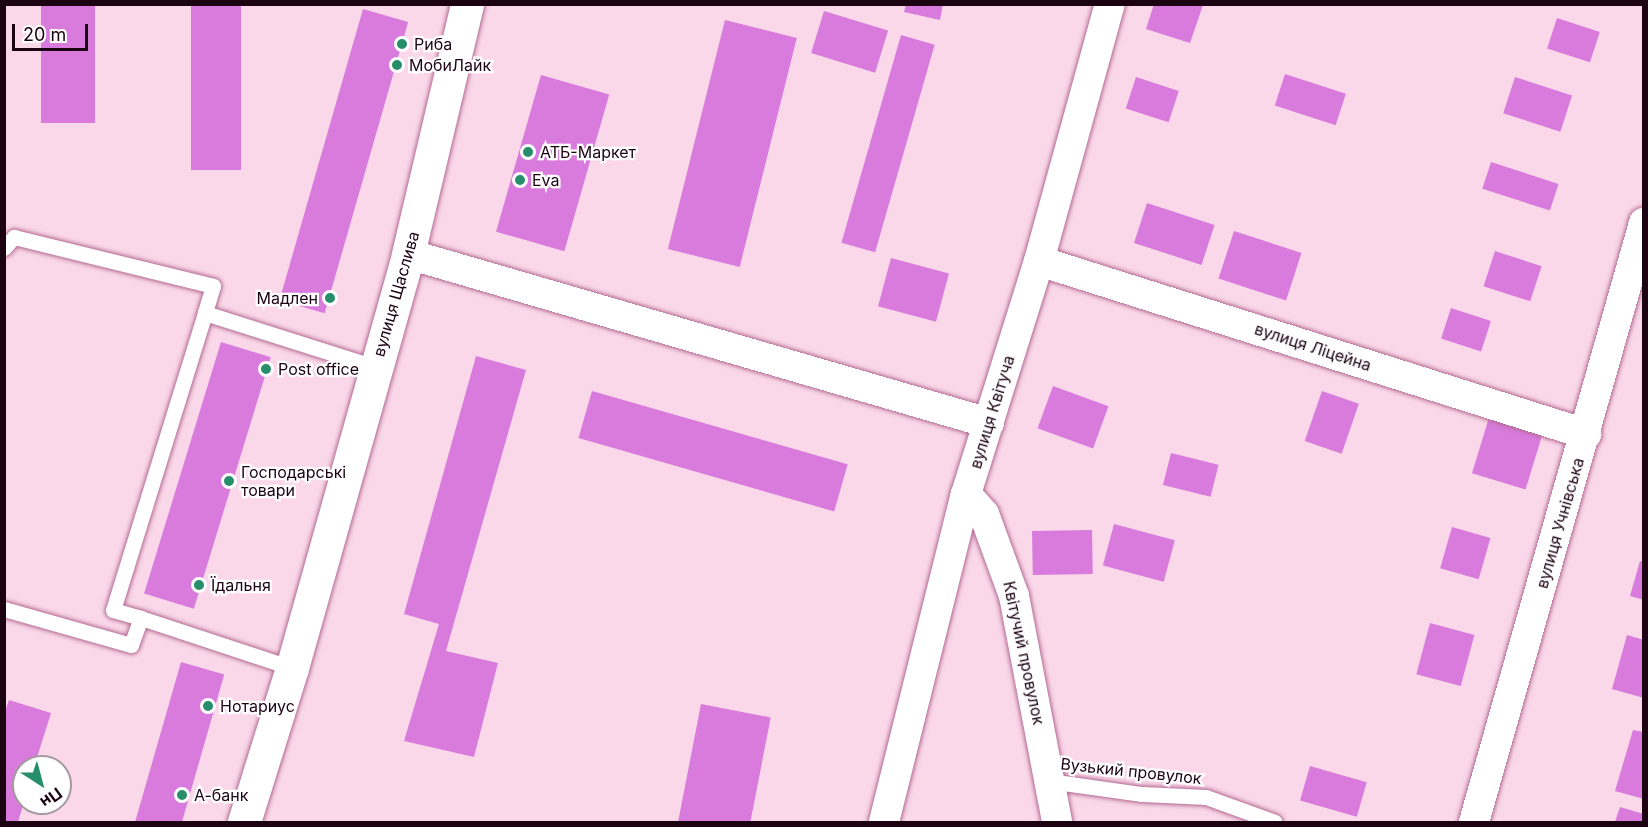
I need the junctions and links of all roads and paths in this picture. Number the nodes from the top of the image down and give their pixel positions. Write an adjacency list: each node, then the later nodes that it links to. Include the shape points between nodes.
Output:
1 (467, 4): 5 (street, вулиця Щаслива)
2 (1110, 4): 6 (street, вулиця Квітуча)
3 (1644, 223): 7 (street, вулиця Учнівська)
4 (4, 248): 8 (lane, via 14,237 213,286)
5 (408, 254): 9 (street, вулиця Щаслива); 10 (street)
6 (1039, 261): 10 (street, вулиця Квітуча); 11 (street, вулиця Ліцейна)
7 (1635, 290): 11 (street, вулиця Учнівська)
8 (206, 313): 9 (lane); 14 (lane, via 114,610)
9 (375, 367): 15 (street, вулиця Щаслива)
10 (989, 423): 12 (street, вулиця Квітуча)
11 (1586, 434): 21 (street, вулиця Учнівська)
12 (966, 494): 16 (street, Квітучий провулок, via 984,514 1014,596); 18 (street, вулиця Квітуча)
13 (4, 609): 14 (lane, via 131,645)
14 (141, 618): 15 (lane)
15 (292, 668): 17 (street, вулиця Щаслива)
16 (1049, 780): 19 (street, Квітучий провулок); 20 (lane, Вузький провулок, via 1142,794 1206,798)
17 (244, 822)
18 (884, 822)
19 (1057, 822)
20 (1275, 822)
21 (1474, 822)

